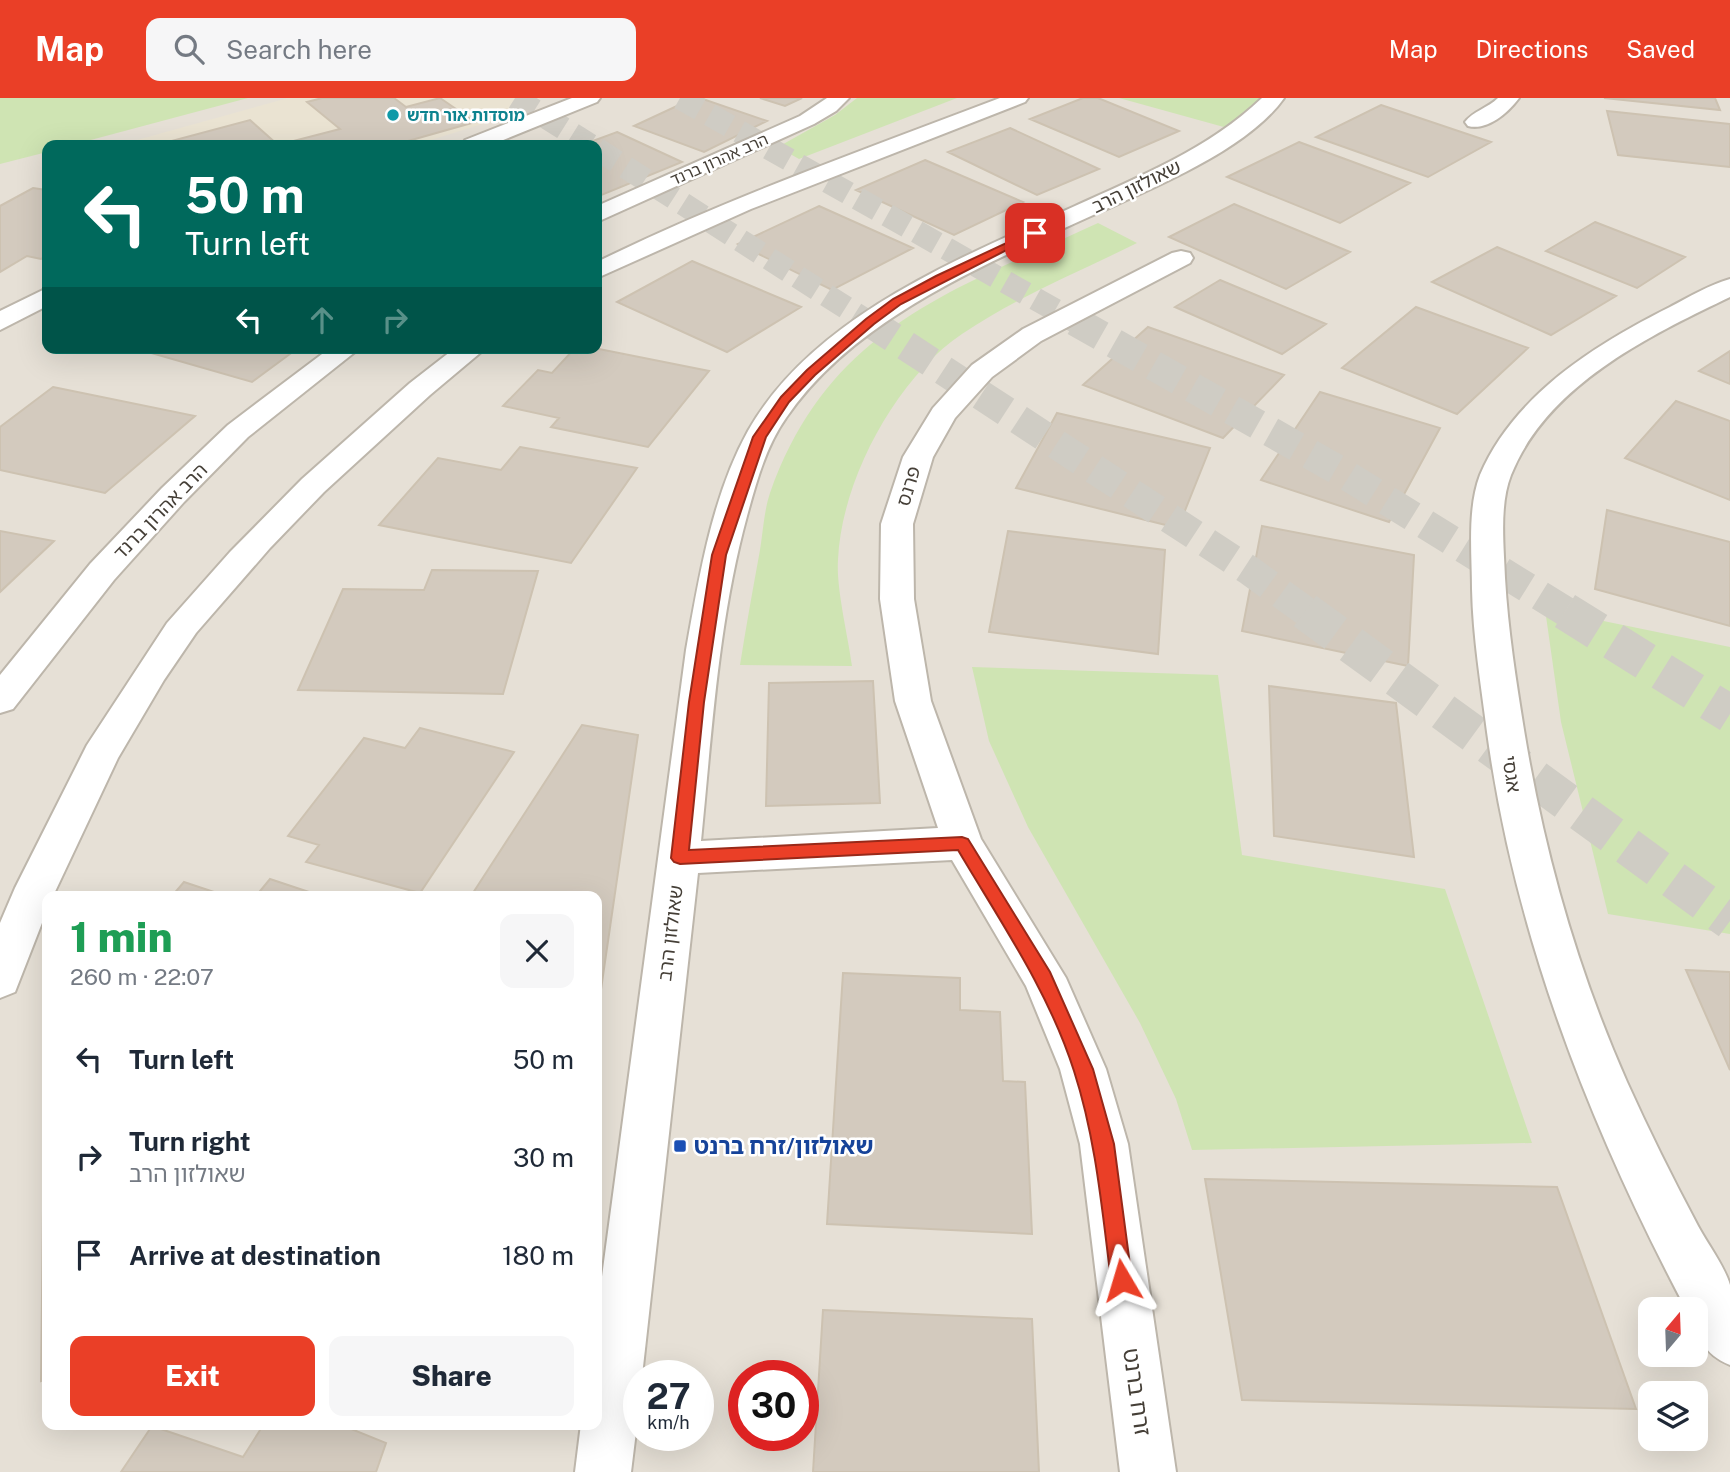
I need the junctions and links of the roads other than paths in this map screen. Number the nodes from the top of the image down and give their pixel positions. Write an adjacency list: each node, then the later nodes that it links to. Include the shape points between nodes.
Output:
1 (590, 98): 7 (street)
2 (839, 98): 8 (street, הרב אהרון ברנד, via 807,120)
3 (1018, 98): 10 (street, via 743,204)
4 (1274, 98): 18 (street, שאולזון הרב, via 1212,148 897,302 825,358 785,400 760,437 719,555)
5 (1509, 98): 6 (street)
6 (1475, 122)
7 (485, 140)
8 (602, 213)
9 (1181, 258): 17 (street, פרנס, via 1032,335 982,371 943,414 918,457 897,524 897,599 913,701)
10 (602, 268)
11 (1730, 287): 20 (street, אגסי, via 1618,345 1563,387 1518,435 1495,477 1488,549 1489,629 1518,813 1554,946 1606,1087 1682,1253)
12 (42, 299): 13 (street)
13 (0, 322)
14 (339, 354): 16 (street, הרב אהרון ברנד, via 238,431 173,495 102,572)
15 (466, 354): 19 (street, via 359,442 276,520 181,629 76,801 19,925)
16 (0, 700)
17 (962, 843): 18 (street); 22 (street, זרח ברנט, via 1044,978 1083,1069 1104,1144)
18 (680, 858): 21 (street, שאולזון הרב)
19 (0, 979)
20 (1730, 1338)
21 (603, 1472)
22 (1148, 1472)

